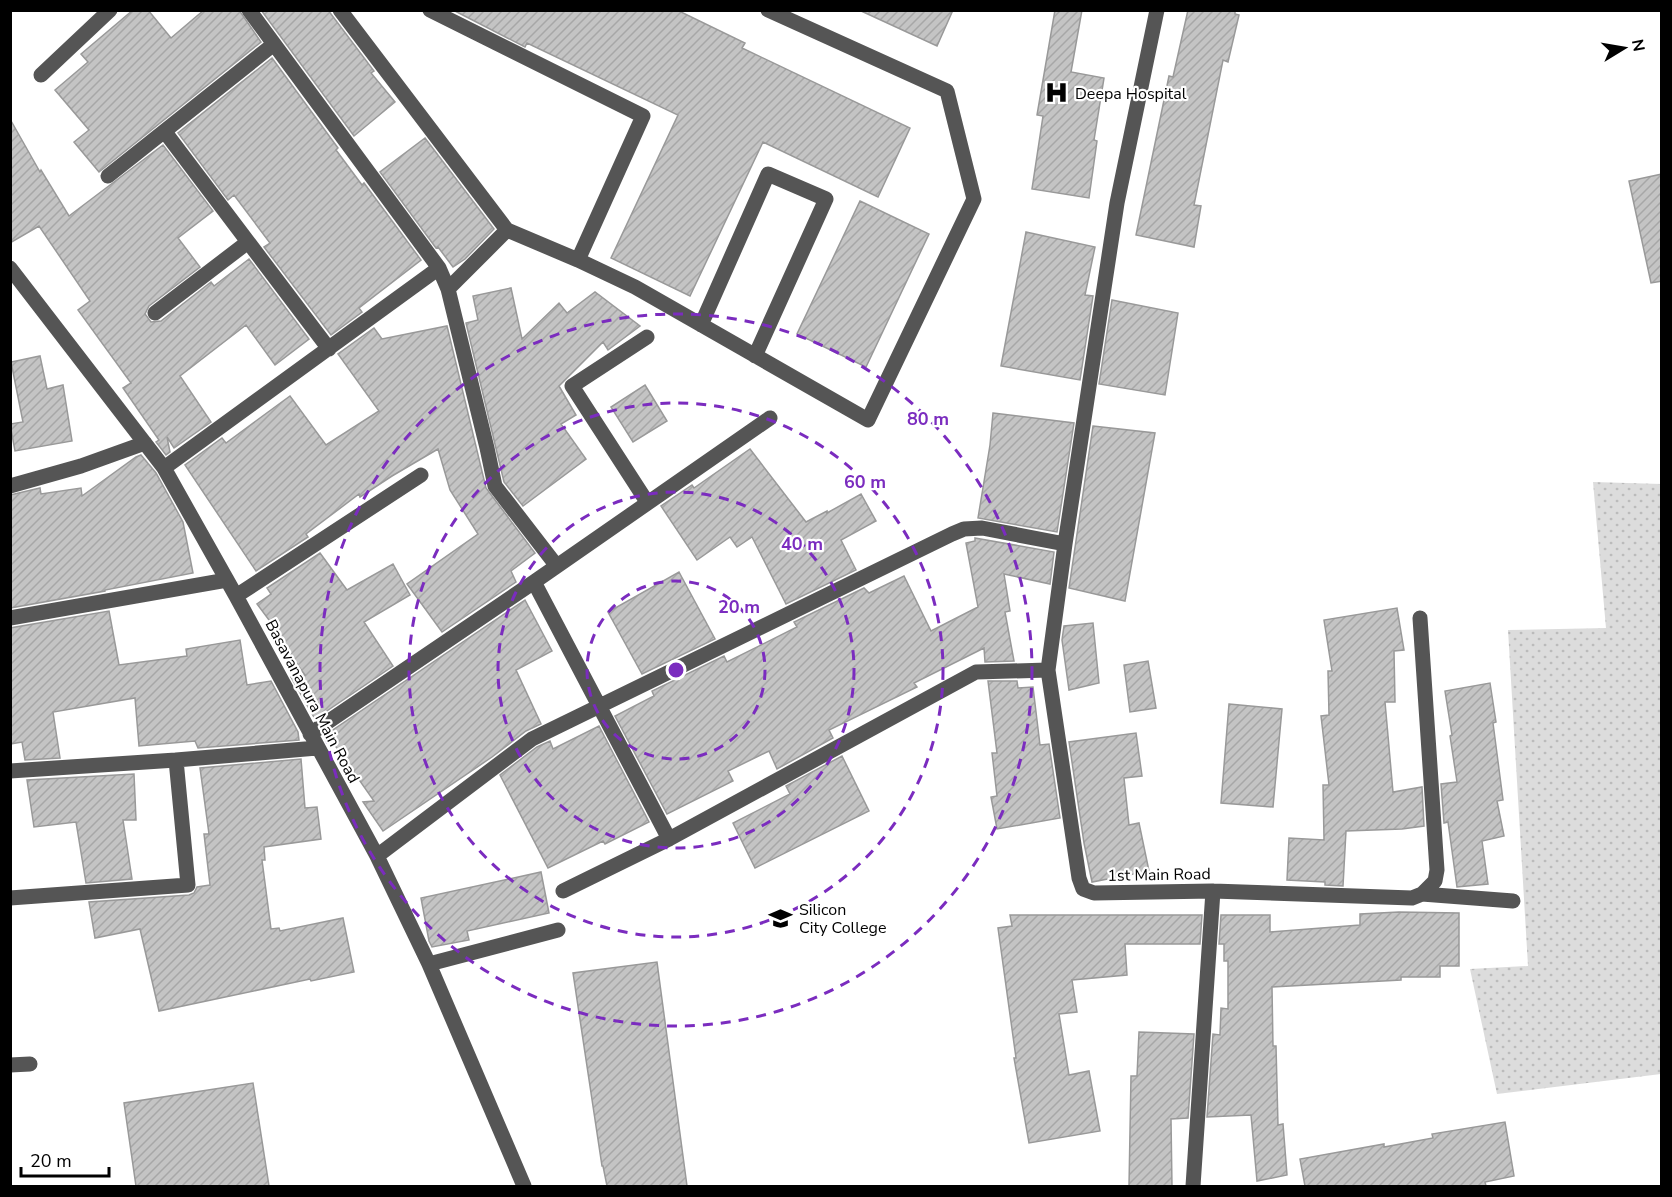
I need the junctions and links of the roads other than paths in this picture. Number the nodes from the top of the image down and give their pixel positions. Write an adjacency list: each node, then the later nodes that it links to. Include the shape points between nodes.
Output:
1 (110, 10): 8 (street)
2 (249, 10): 7 (street)
3 (340, 10): 11 (street)
4 (430, 10): 13 (street, via 643,116)
5 (768, 10): 21 (street, via 947,91 974,199 867,420)
6 (1157, 10): 28 (street, via 1117,203)
7 (274, 44): 9 (street); 15 (street)
8 (41, 75)
9 (165, 132): 10 (street); 12 (street)
10 (108, 177)
11 (507, 230): 13 (street); 16 (street)
12 (248, 242): 17 (street); 20 (street)
13 (578, 260): 18 (street)
14 (10, 268): 23 (street, Basavanapura Main Road)
15 (439, 268): 16 (street); 20 (street)
16 (448, 289): 29 (street, via 495,486)
17 (155, 313)
18 (701, 325): 21 (street); 21 (street, via 768,174 826,199)
19 (647, 337): 27 (street, via 572,386)
20 (328, 349): 24 (street)
21 (755, 356)
22 (770, 418): 27 (street)
23 (145, 443): 24 (street, Basavanapura Main Road); 26 (street)
24 (164, 468): 30 (street, Basavanapura Main Road)
25 (421, 475): 32 (street)
26 (10, 486)
27 (646, 502): 29 (street)
28 (1065, 544): 35 (street); 36 (street, via 964,528)
29 (556, 565): 31 (street)
30 (226, 580): 32 (street, Basavanapura Main Road); 33 (street)
31 (534, 582): 36 (street); 37 (street)
32 (236, 596): 37 (street, Basavanapura Main Road)
33 (10, 618)
34 (1420, 618): 44 (street, via 1437,870 1435,881)
35 (1048, 670): 40 (street, via 976,672); 43 (street, 1st Main Road, via 1083,889 1100,894)
36 (600, 707): 40 (street); 41 (street, via 532,739)
37 (314, 741): 38 (street); 41 (street, Basavanapura Main Road)
38 (176, 760): 39 (street); 45 (street, via 188,885)
39 (10, 771)
40 (669, 839): 42 (street)
41 (377, 856): 48 (street, Basavanapura Main Road)
42 (563, 891)
43 (1213, 891): 44 (street, 1st Main Road, via 1412,898); 52 (street)
44 (1422, 894): 46 (street, 1st Main Road)
45 (10, 898)
46 (1513, 901)
47 (558, 930): 48 (street)
48 (429, 964): 51 (street, Basavanapura Main Road)
49 (30, 1064): 50 (street)
50 (10, 1065)
51 (524, 1186)
52 (1192, 1186)

